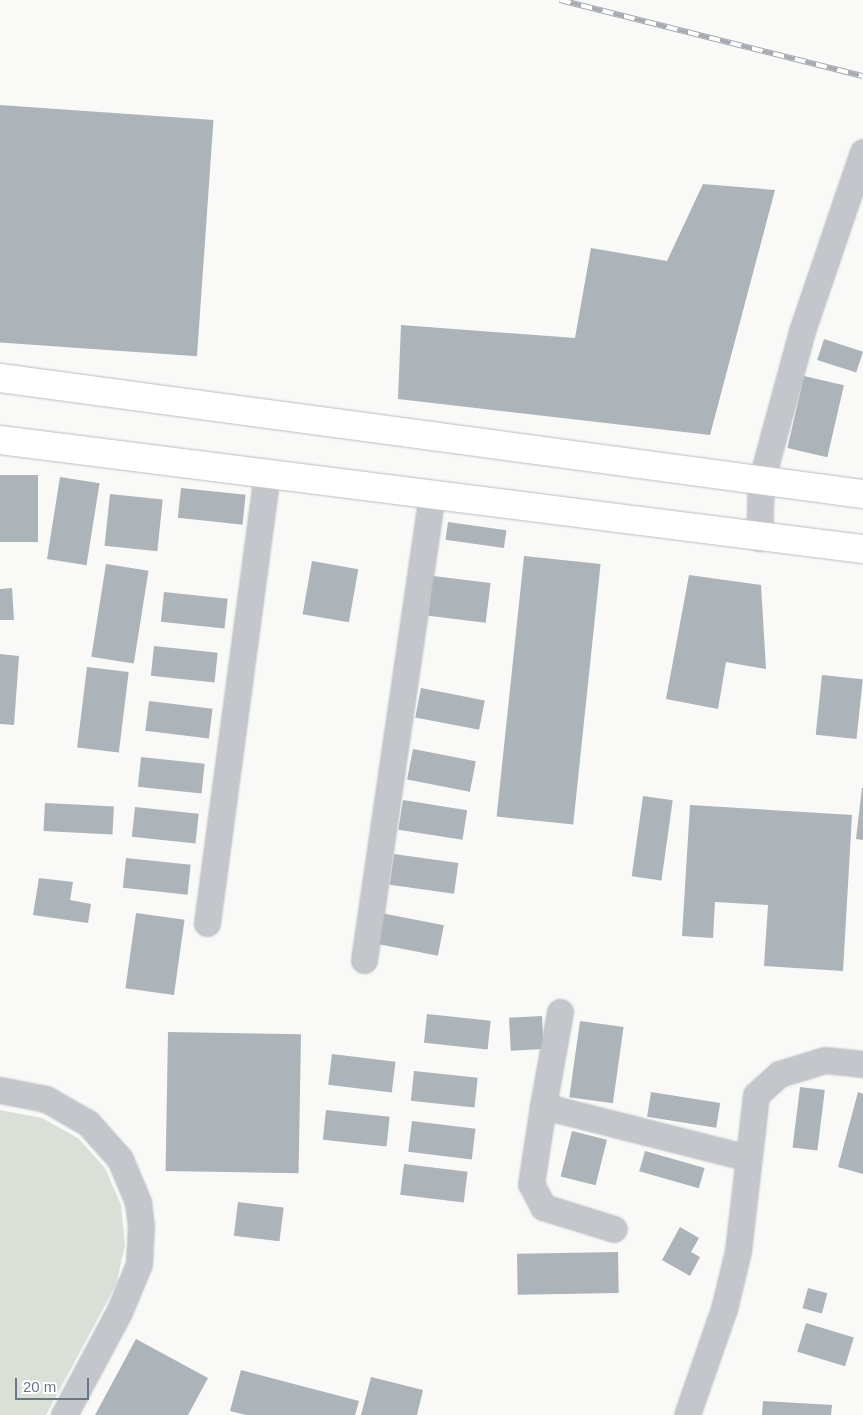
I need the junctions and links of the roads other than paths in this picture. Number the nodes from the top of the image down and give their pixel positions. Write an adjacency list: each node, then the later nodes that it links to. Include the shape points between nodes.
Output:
1 (863, 152): 5 (street, via 802,331)
2 (0, 378): 5 (main road)
3 (0, 440): 4 (main road)
4 (267, 472): 6 (main road); 10 (street)
5 (761, 482): 7 (main road); 8 (street)
6 (432, 493): 8 (main road); 11 (street)
7 (863, 494)
8 (759, 538): 9 (main road)
9 (863, 549)
10 (207, 923)
11 (364, 960)
12 (560, 1012): 15 (street)
13 (863, 1064): 16 (street, via 825,1060 780,1074 756,1095)
14 (0, 1090): 18 (street, via 46,1099 88,1123 120,1159 138,1202 142,1226 139,1264 119,1312)
15 (543, 1106): 16 (street); 17 (street, via 531,1184 543,1207)
16 (749, 1158): 19 (street, via 738,1251 724,1309)
17 (614, 1229)
18 (64, 1415)
19 (688, 1415)

